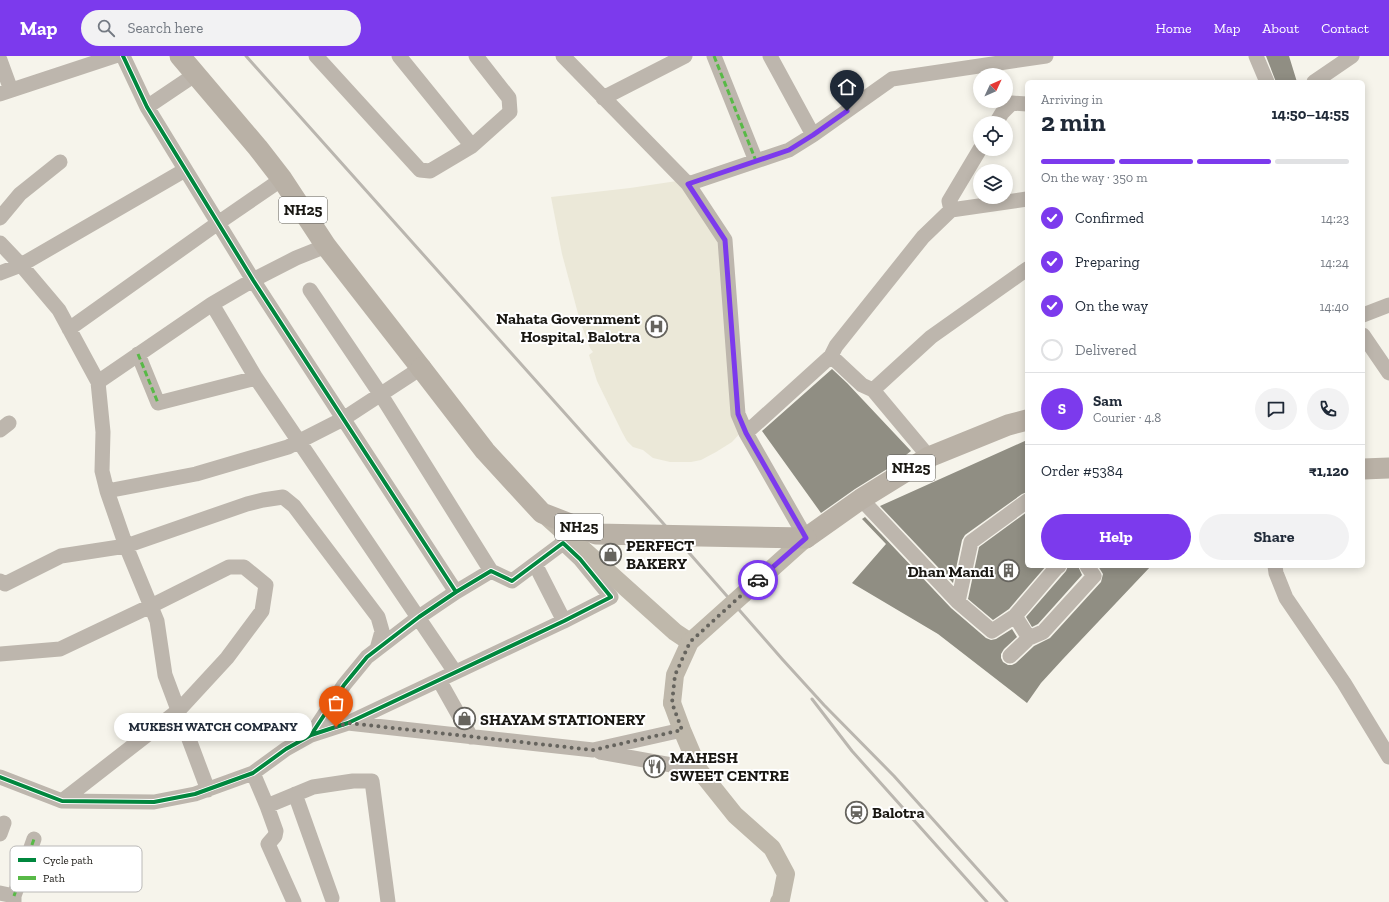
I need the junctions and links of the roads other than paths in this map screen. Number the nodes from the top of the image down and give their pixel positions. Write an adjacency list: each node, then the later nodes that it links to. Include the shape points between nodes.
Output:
1 (115, 56): 18 (street)
2 (123, 56): 21 (street)
3 (180, 56): 15 (highway, NH25)
4 (316, 56): 24 (street, via 420,170 430,171)
5 (399, 56): 24 (street)
6 (476, 56): 24 (street, via 509,98 510,112)
7 (685, 56): 19 (street)
8 (714, 56): 26 (street)
9 (770, 56): 23 (street)
10 (1046, 56): 23 (street, via 892,79)
11 (1256, 56): 16 (street)
12 (1352, 56): 17 (street)
13 (568, 57): 19 (street)
14 (0, 60): 18 (street)
15 (196, 74): 21 (street); 29 (highway, NH25)
16 (1266, 80)
17 (1317, 80)
18 (5, 92)
19 (603, 98): 30 (street)
20 (1025, 104): 22 (street, via 1012,103)
21 (147, 107): 28 (street)
22 (1000, 116)
23 (813, 135): 26 (street, via 789,150)
24 (472, 146)
25 (976, 156): 32 (street, via 949,201)
26 (756, 161): 30 (street)
27 (60, 162): 33 (street, via 20,194)
28 (185, 170): 34 (street); 37 (street)
29 (282, 179): 34 (street); 36 (highway, NH25)
30 (688, 184): 57 (street, via 725,240 738,414)
31 (1025, 199): 32 (street)
32 (951, 210): 48 (street, via 923,238 836,346)
33 (0, 218)
34 (218, 223): 40 (street); 45 (street)
35 (0, 244): 37 (street)
36 (326, 246): 40 (street); 49 (highway, NH25)
37 (21, 265): 39 (street); 45 (street, via 59,310)
38 (1025, 270): 53 (street, via 931,337)
39 (0, 273)
40 (253, 280): 42 (street); 55 (street)
41 (310, 290): 54 (street)
42 (212, 304): 47 (street); 51 (street)
43 (1389, 305): 44 (street)
44 (1365, 314)
45 (69, 328): 52 (street)
46 (1365, 338): 50 (street)
47 (138, 354): 51 (street, via 158,403); 52 (street)
48 (831, 356): 53 (street, via 862,385); 57 (street)
49 (421, 368): 54 (street); 65 (highway, NH25, bridge, via 485,451)
50 (1389, 374)
51 (256, 378): 58 (street)
52 (98, 382): 62 (street, via 103,432 102,471)
53 (873, 390): 59 (street)
54 (381, 395): 55 (street); 72 (street)
55 (343, 419): 58 (street); 74 (street)
56 (1025, 421): 59 (highway, NH25, via 1008,425)
57 (746, 433): 66 (street)
58 (299, 441): 62 (street, via 288,447 196,474); 78 (street)
59 (929, 458): 63 (highway, NH25)
60 (1378, 468): 61 (street)
61 (1365, 478)
62 (107, 491): 67 (street)
63 (861, 499): 66 (highway, NH25); 75 (street)
64 (1025, 502): 75 (street, via 971,542)
65 (542, 512): 66 (highway, NH25, bridge, via 596,534); 81 (main road, bridge, via 675,632)
66 (806, 538): 81 (main road, bridge)
67 (126, 546): 73 (street, via 60,556 5,584); 76 (street); 82 (street, via 247,504 282,497 294,506 378,617 382,631)
68 (535, 564): 72 (street, via 512,581); 79 (street); 79 (street, via 563,543 580,559 611,597)
69 (1056, 568): 77 (street)
70 (1088, 568): 80 (street, via 1094,576 1043,632)
71 (1275, 568): 93 (street, via 1286,598 1344,683)
72 (491, 571): 74 (street)
73 (0, 581)
74 (456, 592): 78 (street)
75 (958, 602): 77 (street, via 992,631)
76 (150, 605): 83 (street, via 60,649); 87 (street, via 157,621 165,675); 87 (street, via 229,567 244,567 266,586 262,611 228,658)
77 (1015, 616): 80 (street)
78 (419, 617): 82 (street); 85 (street)
79 (564, 621): 85 (street)
80 (1029, 638): 84 (street)
81 (690, 642): 89 (main road, bridge, via 675,675 672,703)
82 (377, 649): 90 (street, via 344,685)
83 (0, 654)
84 (1010, 656)
85 (455, 672): 86 (street)
86 (439, 680): 88 (street); 91 (street)
87 (179, 710): 97 (street); 99 (street)
88 (348, 723): 90 (street); 91 (street)
89 (682, 730): 92 (street); 94 (main road)
90 (311, 735): 95 (street)
91 (470, 737): 92 (street)
92 (593, 750): 94 (street)
93 (1389, 756)
94 (698, 770): 106 (main road, via 735,815 772,848 786,874)
95 (253, 773): 97 (street); 100 (street)
96 (0, 777): 99 (street)
97 (208, 790): 99 (street, via 154,802)
98 (295, 794): 100 (street); 103 (street); 105 (street, via 312,786 372,781)
99 (62, 801)
100 (267, 806): 104 (street, via 276,831 268,844)
101 (34, 839): 102 (street)
102 (31, 846)
103 (332, 898)
104 (294, 902)
105 (388, 902)
106 (779, 902)

